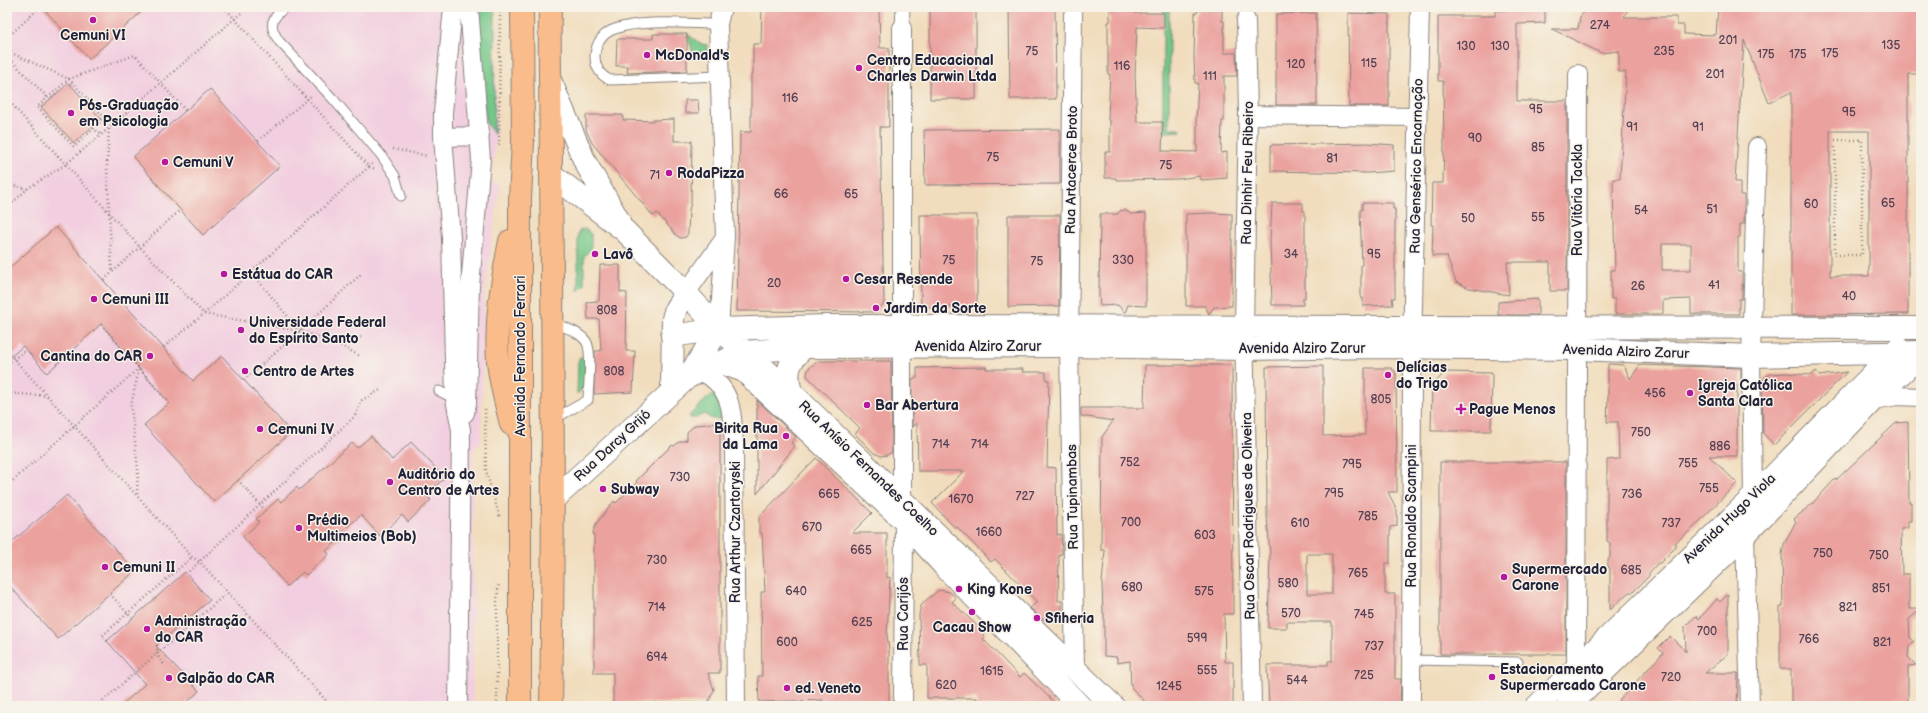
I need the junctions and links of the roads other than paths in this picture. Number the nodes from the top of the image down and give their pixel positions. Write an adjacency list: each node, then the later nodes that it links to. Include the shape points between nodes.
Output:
1 (285, 7): 21 (lane, via 272,21 271,28 274,34 381,155 394,176)
2 (522, 7): 22 (main road, via 523,142)
3 (550, 7): 14 (main road)
4 (903, 7): 11 (street)
5 (1420, 7): 16 (street, Rua Gensérico Encarnação)
6 (450, 9): 8 (lane); 18 (street)
7 (1073, 11): 37 (street, Rua Artacerce Broto)
8 (470, 12): 17 (street)
9 (1246, 14): 15 (street, Rua Dinhir Feu Ribeiro)
10 (720, 15): 13 (street); 13 (lane, via 614,29 605,33 599,40 595,51 595,63 604,77 610,80)
11 (902, 28): 36 (street)
12 (1578, 74): 30 (street, Rua Vitória Tackla)
13 (721, 76): 24 (street)
14 (549, 78): 20 (main road); 23 (street, Rua Anísio Fernandes Coelho, via 585,162)
15 (1248, 115): 16 (street); 31 (street, Rua Dinhir Feu Ribeiro)
16 (1417, 117): 29 (street, Rua Gensérico Encarnação)
17 (480, 136): 18 (street); 26 (street)
18 (443, 137): 25 (street)
19 (1757, 147): 32 (street)
20 (551, 174): 22 (main road, via 534,179); 23 (street, Rua Anísio Fernandes Coelho); 28 (main road)
21 (401, 196)
22 (520, 198): 67 (main road, Avenida Fernando Ferrari, via 501,286 497,326 498,362 503,391 520,456)
23 (625, 231): 27 (street, Rua Anísio Fernandes Coelho)
24 (725, 237): 27 (street); 33 (street)
25 (451, 238): 26 (street); 51 (street)
26 (476, 239): 51 (street)
27 (686, 293): 33 (street, Rua Anísio Fernandes Coelho); 35 (street, via 676,308)
28 (552, 322): 52 (main road); 52 (lane, via 576,332 586,341 589,349 588,400)
29 (1412, 326): 30 (street, Avenida Alziro Zarur); 31 (street, Avenida Alziro Zarur); 39 (street, Rua Ronaldo Scampini)
30 (1576, 326): 32 (street, Avenida Alziro Zarur); 41 (street, Rua Vitória Tackla)
31 (1244, 327): 37 (street, Avenida Alziro Zarur); 40 (street, Rua Oscar Rodrigues de Oliveira)
32 (1752, 328): 34 (street, Avenida Alziro Zarur); 45 (street)
33 (719, 329): 35 (street, Avenida Alziro Zarur); 36 (street, Avenida Alziro Zarur, via 828,326); 42 (street, Rua Anísio Fernandes Coelho); 46 (street, Rua Darcy Grijó)
34 (1921, 329): 43 (street, Avenida Hugo Viola)
35 (672, 336): 46 (street)
36 (902, 336): 37 (street, Avenida Alziro Zarur); 38 (street, Avenida Alziro Zarur); 54 (street)
37 (1069, 336): 40 (street, Avenida Alziro Zarur); 63 (street, Rua Tupinambas)
38 (804, 347): 42 (street, Avenida Alziro Zarur); 48 (street, via 792,361 789,369)
39 (1412, 348): 40 (street, Avenida Alziro Zarur); 41 (street, Avenida Alziro Zarur); 60 (street, Rua Ronaldo Scampini)
40 (1245, 349): 72 (street, Rua Oscar Rodrigues de Oliveira)
41 (1576, 349): 45 (street, Avenida Alziro Zarur); 62 (street, Rua Vitória Tackla)
42 (744, 352): 46 (street, Avenida Alziro Zarur); 48 (street, Rua Anísio Fernandes Coelho)
43 (1892, 353): 44 (street, Avenida Alziro Zarur); 45 (street, Avenida Alziro Zarur); 53 (street, Avenida Hugo Viola)
44 (1921, 354): 50 (street, Avenida Hugo Viola)
45 (1751, 356): 53 (street)
46 (694, 375): 55 (street, Rua Darcy Grijó); 56 (street, Rua Anísio Fernandes Coelho, via 732,366 744,371); 69 (street, Rua Arthur Czartoryski, via 712,376 729,398 732,413)
47 (438, 392): 51 (lane)
48 (791, 392): 54 (street, Rua Anísio Fernandes Coelho)
49 (1921, 397): 50 (street, via 1898,396)
50 (1873, 400): 57 (street, Avenida Hugo Viola)
51 (461, 401): 66 (street)
52 (553, 420): 55 (main road)
53 (1753, 497): 62 (street, Avenida Hugo Viola)
54 (902, 499): 58 (street, Rua Anísio Fernandes Coelho)
55 (553, 500): 68 (main road)
56 (904, 521): 58 (street, Rua Anísio Fernandes Coelho); 70 (street, Rua Carijós)
57 (1745, 535): 64 (street, Avenida Hugo Viola); 76 (street)
58 (964, 573): 59 (street, Rua Anísio Fernandes Coelho)
59 (990, 598): 63 (street, Rua Anísio Fernandes Coelho); 65 (street, Rua Anísio Fernandes Coelho)
60 (1411, 660): 61 (lane); 73 (street, Rua Ronaldo Scampini)
61 (1518, 662)
62 (1576, 667): 74 (street, Avenida Hugo Viola)
63 (1075, 669): 71 (street, Rua Anísio Fernandes Coelho)
64 (1584, 698): 75 (street, Avenida Hugo Viola)
65 (1075, 704)
66 (458, 706)
67 (520, 706)
68 (551, 706)
69 (736, 706)
70 (903, 706)
71 (1113, 706)
72 (1252, 706)
73 (1411, 706)
74 (1537, 706)
75 (1568, 706)
76 (1750, 706)

